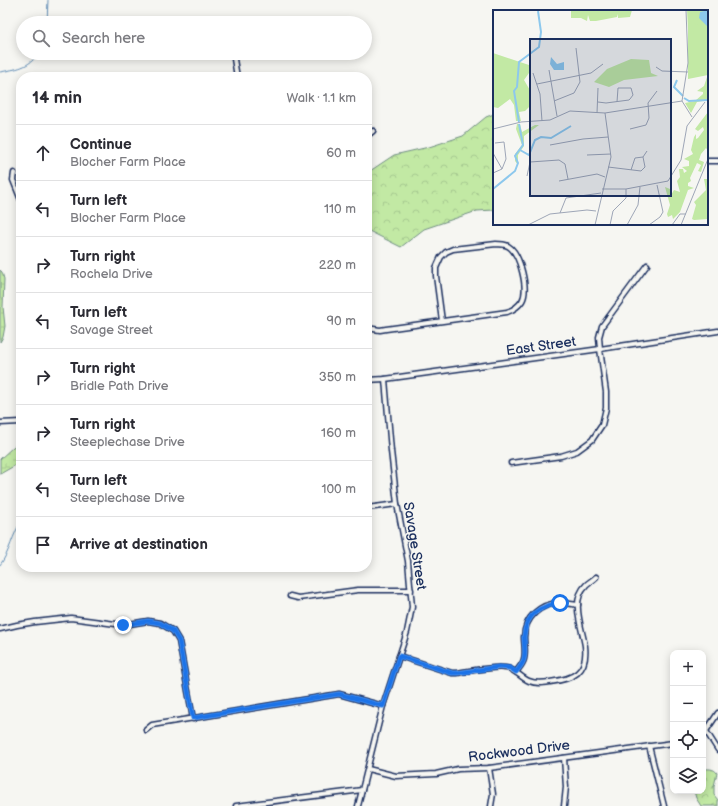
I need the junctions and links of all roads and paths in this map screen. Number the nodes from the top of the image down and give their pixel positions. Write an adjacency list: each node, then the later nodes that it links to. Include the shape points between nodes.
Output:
1 (234, 60): 2 (street)
2 (236, 72)
3 (718, 161): 4 (street)
4 (708, 162)
5 (14, 173): 6 (street)
6 (16, 188)
7 (647, 265): 11 (street, via 602,326 599,337)
8 (442, 321): 8 (street, via 507,312 518,306 524,295 524,282 518,257 513,250 508,246 496,244 446,252 436,268); 9 (street)
9 (372, 329)
10 (718, 331): 11 (street, East Street)
11 (600, 349): 12 (street, East Street); 16 (street, via 606,408 602,425 592,440 577,451 561,456)
12 (385, 379): 13 (street, East Street); 17 (street, Savage Street)
13 (372, 380)
14 (16, 422): 15 (street)
15 (0, 423)
16 (511, 463)
17 (397, 504): 18 (street); 20 (street, Savage Street)
18 (372, 507)
19 (596, 577): 22 (street, via 584,588)
20 (411, 590): 21 (street, via 358,590 298,598); 24 (street, Savage Street, via 412,607)
21 (290, 596)
22 (578, 604): 25 (street, via 551,604 534,613 526,625 524,659); 25 (street, via 585,658 578,672 567,679 536,683)
23 (0, 629): 28 (street, via 71,618 123,625 148,621 160,623 173,631 179,641)
24 (399, 656): 25 (street, via 452,673 499,667 510,668); 26 (street, Savage Street)
25 (516, 672)
26 (383, 706): 28 (street, via 339,694); 37 (street, Savage Street)
27 (718, 712): 29 (street)
28 (193, 718): 30 (street, via 152,725)
29 (706, 729)
30 (146, 730)
31 (706, 735): 34 (street)
32 (670, 743): 33 (street, Rockwood Drive)
33 (650, 746): 35 (street, Rockwood Drive); 43 (street)
34 (718, 750)
35 (564, 758): 36 (street, Rockwood Drive); 42 (street)
36 (489, 768): 37 (street, Rockwood Drive, via 396,776); 41 (street, via 493,794)
37 (368, 769): 38 (street, Savage Street)
38 (362, 790): 39 (street); 40 (street, Savage Street)
39 (236, 806)
40 (358, 806)
41 (491, 806)
42 (564, 806)
43 (664, 806)

